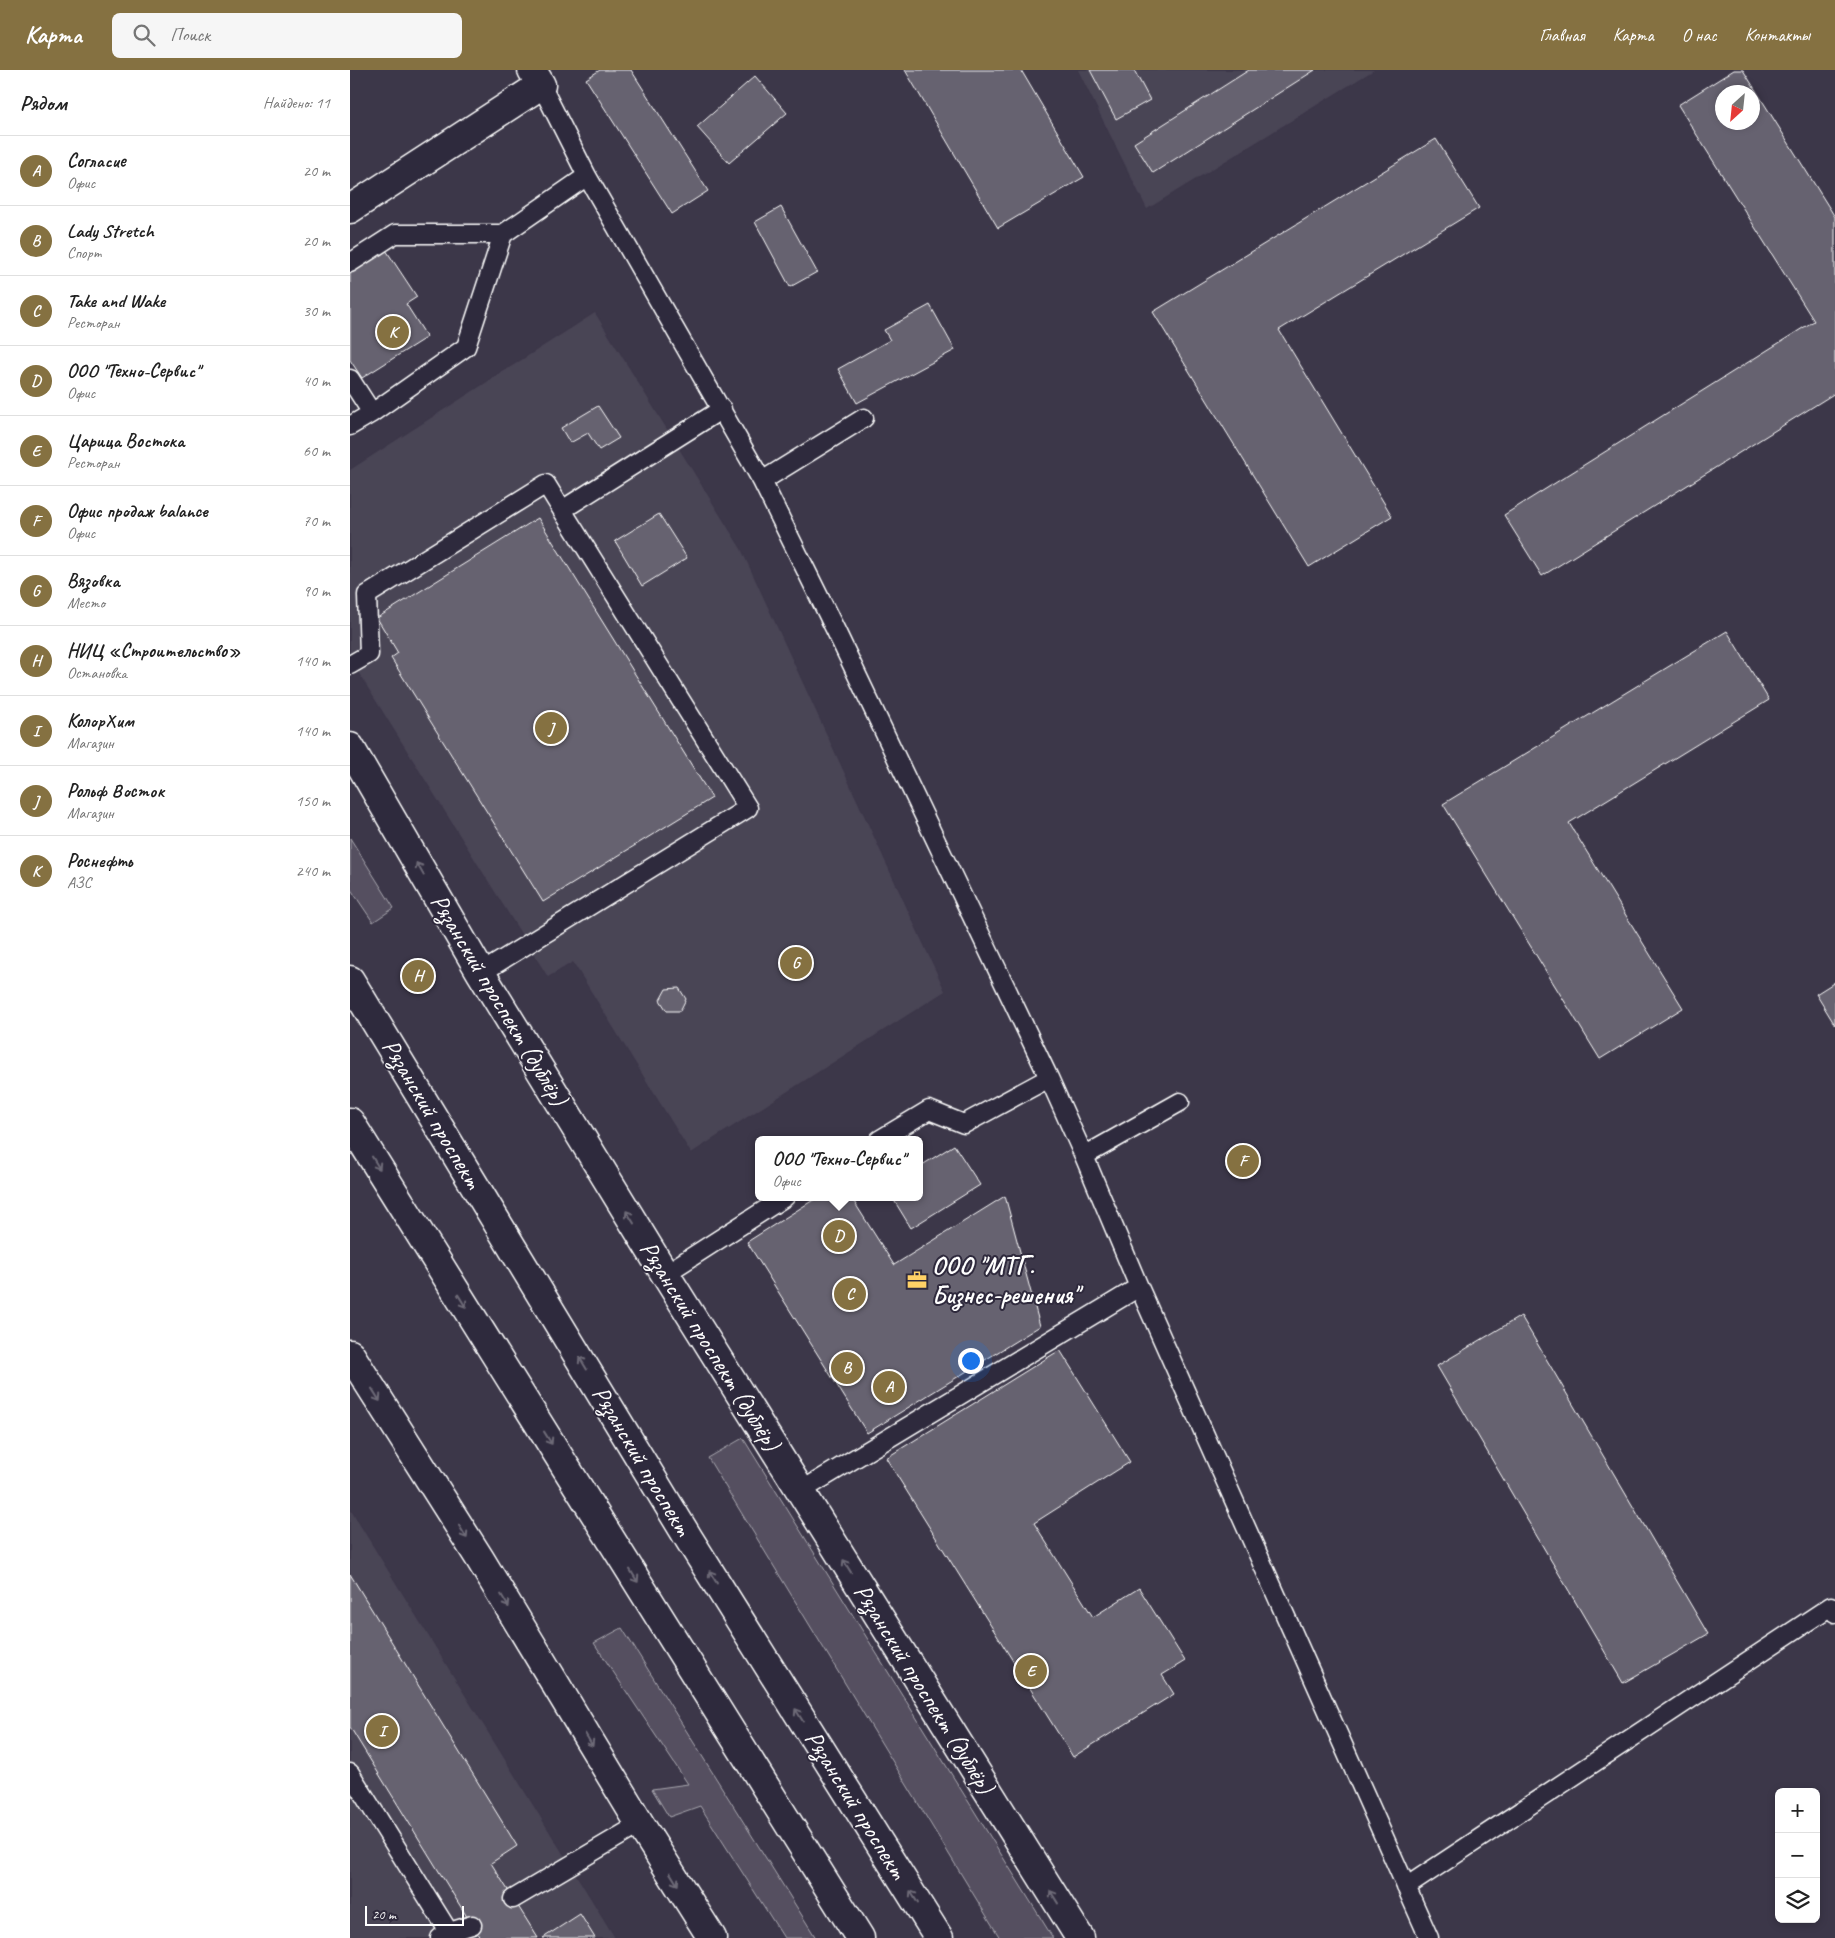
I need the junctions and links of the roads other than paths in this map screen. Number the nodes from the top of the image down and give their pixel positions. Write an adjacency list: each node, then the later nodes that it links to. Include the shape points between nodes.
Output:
1 (536, 77): 2 (lane); 3 (main road)
2 (587, 176): 4 (lane); 7 (lane)
3 (350, 209)
4 (504, 234): 5 (lane, via 395,234); 8 (lane, via 466,347)
5 (350, 263)
6 (350, 379): 8 (lane)
7 (722, 409): 11 (lane); 12 (lane)
8 (372, 412): 10 (lane)
9 (864, 418): 11 (lane)
10 (350, 426)
11 (762, 481): 17 (lane)
12 (562, 510): 13 (lane, via 546,484 367,596 369,654); 15 (lane, via 748,808)
13 (350, 665)
14 (350, 748): 15 (main road, Рязанский проспект (дублёр), one-way to 14)
15 (481, 974): 23 (main road, Рязанский проспект (дублёр), one-way to 15)
16 (350, 980): 36 (main road, Рязанский проспект, one-way to 16, via 689,1539)
17 (1049, 1078): 20 (lane, via 964,1124 929,1110); 21 (lane)
18 (1180, 1102): 21 (lane)
19 (350, 1122): 35 (main road, one-way to 35)
20 (886, 1136)
21 (1084, 1156): 24 (lane)
22 (779, 1201): 23 (lane)
23 (665, 1274): 26 (main road, Рязанский проспект (дублёр))
24 (1139, 1287): 26 (lane); 30 (lane)
25 (350, 1354): 29 (main road, one-way to 29, via 480,1559)
26 (801, 1491): 37 (main road, Рязанский проспект (дублёр), one-way to 26)
27 (1835, 1613): 30 (lane, via 1830,1606)
28 (350, 1773): 33 (lane)
29 (640, 1824): 31 (lane); 34 (main road, one-way to 34)
30 (1406, 1886): 38 (lane)
31 (513, 1900)
32 (472, 1925): 33 (lane)
33 (444, 1935)
34 (712, 1938)
35 (860, 1938)
36 (940, 1938)
37 (1080, 1938)
38 (1429, 1938)

